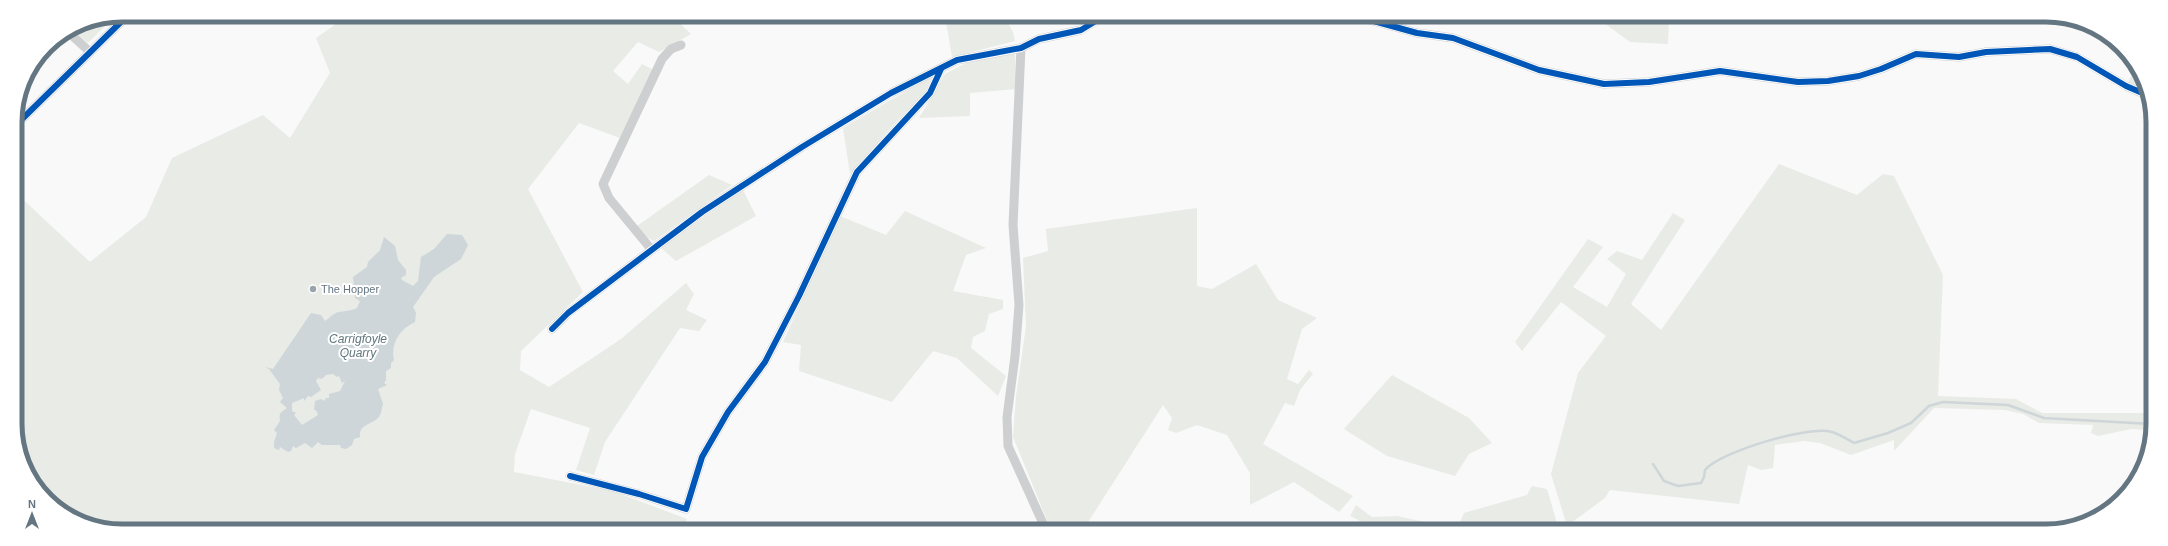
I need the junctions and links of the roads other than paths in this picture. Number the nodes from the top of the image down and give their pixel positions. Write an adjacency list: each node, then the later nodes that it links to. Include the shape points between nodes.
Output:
1 (121, 22): 7 (street)
2 (1094, 22): 6 (street, via 1081,30 1039,39)
3 (1377, 22): 9 (street, via 1417,33 1453,38 1539,70 1604,84 1649,82 1720,71 1798,82 1828,82 1866,74 1916,54 1959,57 1986,52 2050,49 2077,57)
4 (72, 35): 7 (street)
5 (681, 45): 11 (street, via 671,49 662,59 603,184 609,198)
6 (1021, 48): 8 (street, via 957,60); 14 (street, via 1013,225 1019,305 1007,417 1008,446)
7 (90, 52): 10 (street)
8 (941, 68): 11 (street, via 891,93 802,147 702,212); 13 (street, via 930,93 857,172 765,362 728,412 702,457 686,509)
9 (2142, 92)
10 (22, 119)
11 (651, 249): 12 (street, via 568,313)
12 (552, 329)
13 (570, 476)
14 (1043, 524)

